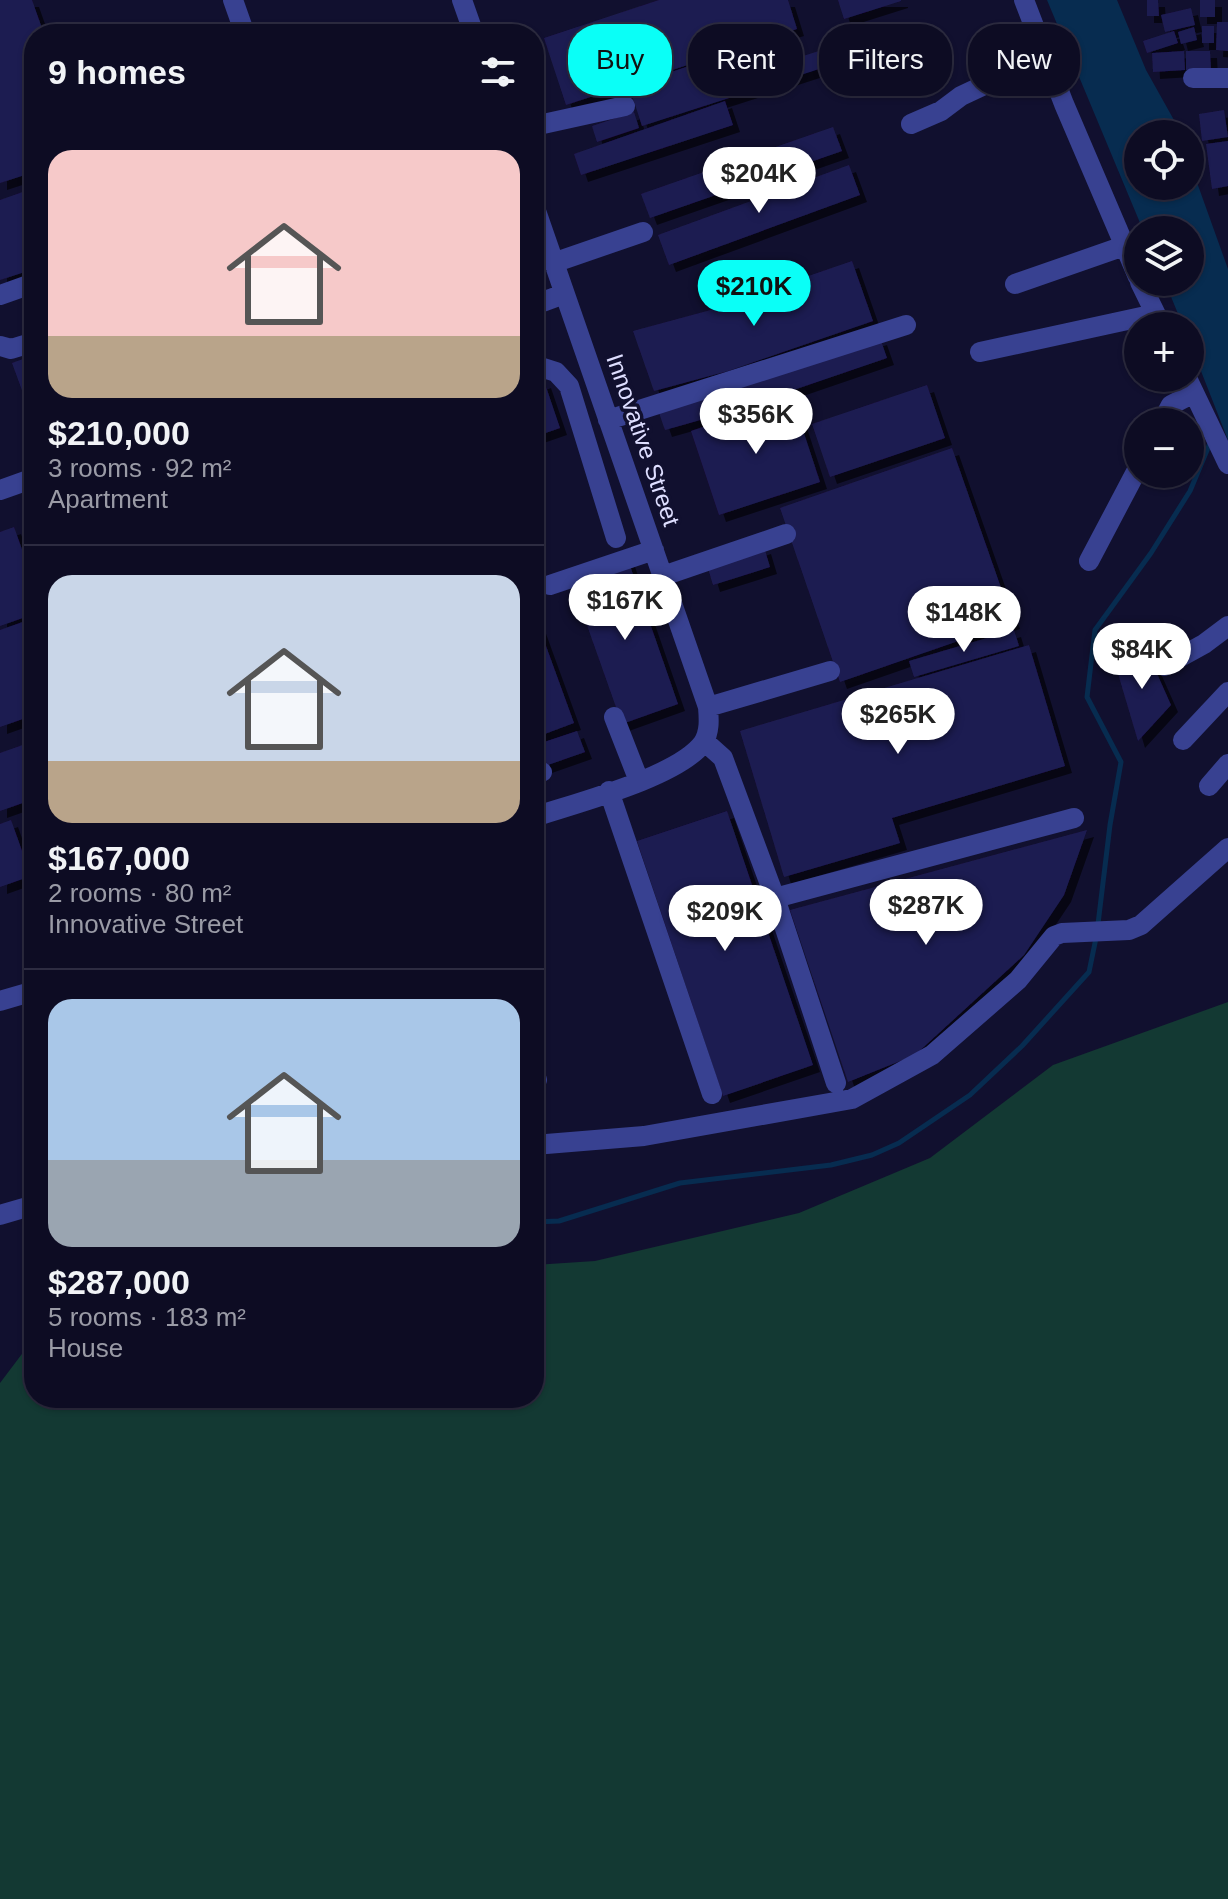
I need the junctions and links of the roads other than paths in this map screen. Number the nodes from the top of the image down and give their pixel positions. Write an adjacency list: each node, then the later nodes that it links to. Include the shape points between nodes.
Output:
1 (233, 0): 4 (street)
2 (462, 0): 5 (street)
3 (1024, 0): 6 (street)
4 (241, 24)
5 (470, 24)
6 (1033, 24)
7 (1193, 78): 8 (street)
8 (1228, 78)
9 (968, 93): 13 (street)
10 (1062, 96): 16 (street)
11 (625, 106): 12 (street)
12 (544, 124)
13 (911, 124)
14 (643, 232): 17 (street)
15 (544, 236): 17 (street, Innovative Street)
16 (1124, 246): 18 (street)
17 (553, 263): 20 (street, Innovative Street)
18 (1015, 284)
19 (24, 287): 21 (street)
20 (564, 294): 22 (street); 32 (street, Innovative Street)
21 (0, 295)
22 (544, 301)
23 (906, 325): 32 (street)
24 (1124, 326): 27 (street)
25 (24, 345): 26 (street)
26 (0, 346)
27 (980, 352)
28 (544, 368): 38 (street, via 569,386)
29 (1183, 392): 31 (street)
30 (1194, 392): 33 (street)
31 (1169, 408)
32 (608, 420): 37 (street, Innovative Street)
33 (1225, 457)
34 (24, 482): 36 (street)
35 (1127, 488): 42 (street)
36 (0, 490)
37 (639, 505): 38 (street); 41 (street, Innovative Street)
38 (610, 516): 40 (street)
39 (786, 534): 43 (street)
40 (616, 538)
41 (654, 550): 43 (street, Innovative Street); 44 (street)
42 (1089, 561)
43 (663, 576): 49 (street, Innovative Street)
44 (550, 585)
45 (1228, 626): 46 (street)
46 (1164, 666)
47 (830, 671): 49 (street)
48 (1228, 692): 51 (street)
49 (708, 707): 52 (street, Innovative Street)
50 (614, 717): 54 (street)
51 (1183, 740)
52 (704, 741): 54 (street, via 686,759); 60 (street, via 723,758)
53 (1228, 764): 55 (street)
54 (639, 781): 56 (street)
55 (1209, 786)
56 (609, 791): 57 (street); 64 (street)
57 (544, 814)
58 (1074, 818): 60 (street)
59 (1228, 848): 65 (street, via 1141,925 1062,933 1046,942 1018,980 932,1055 852,1099 644,1136)
60 (775, 898): 63 (street)
61 (24, 994): 62 (street)
62 (0, 1001)
63 (836, 1083)
64 (712, 1094)
65 (544, 1144)
66 (24, 1208): 67 (street)
67 (0, 1215)

